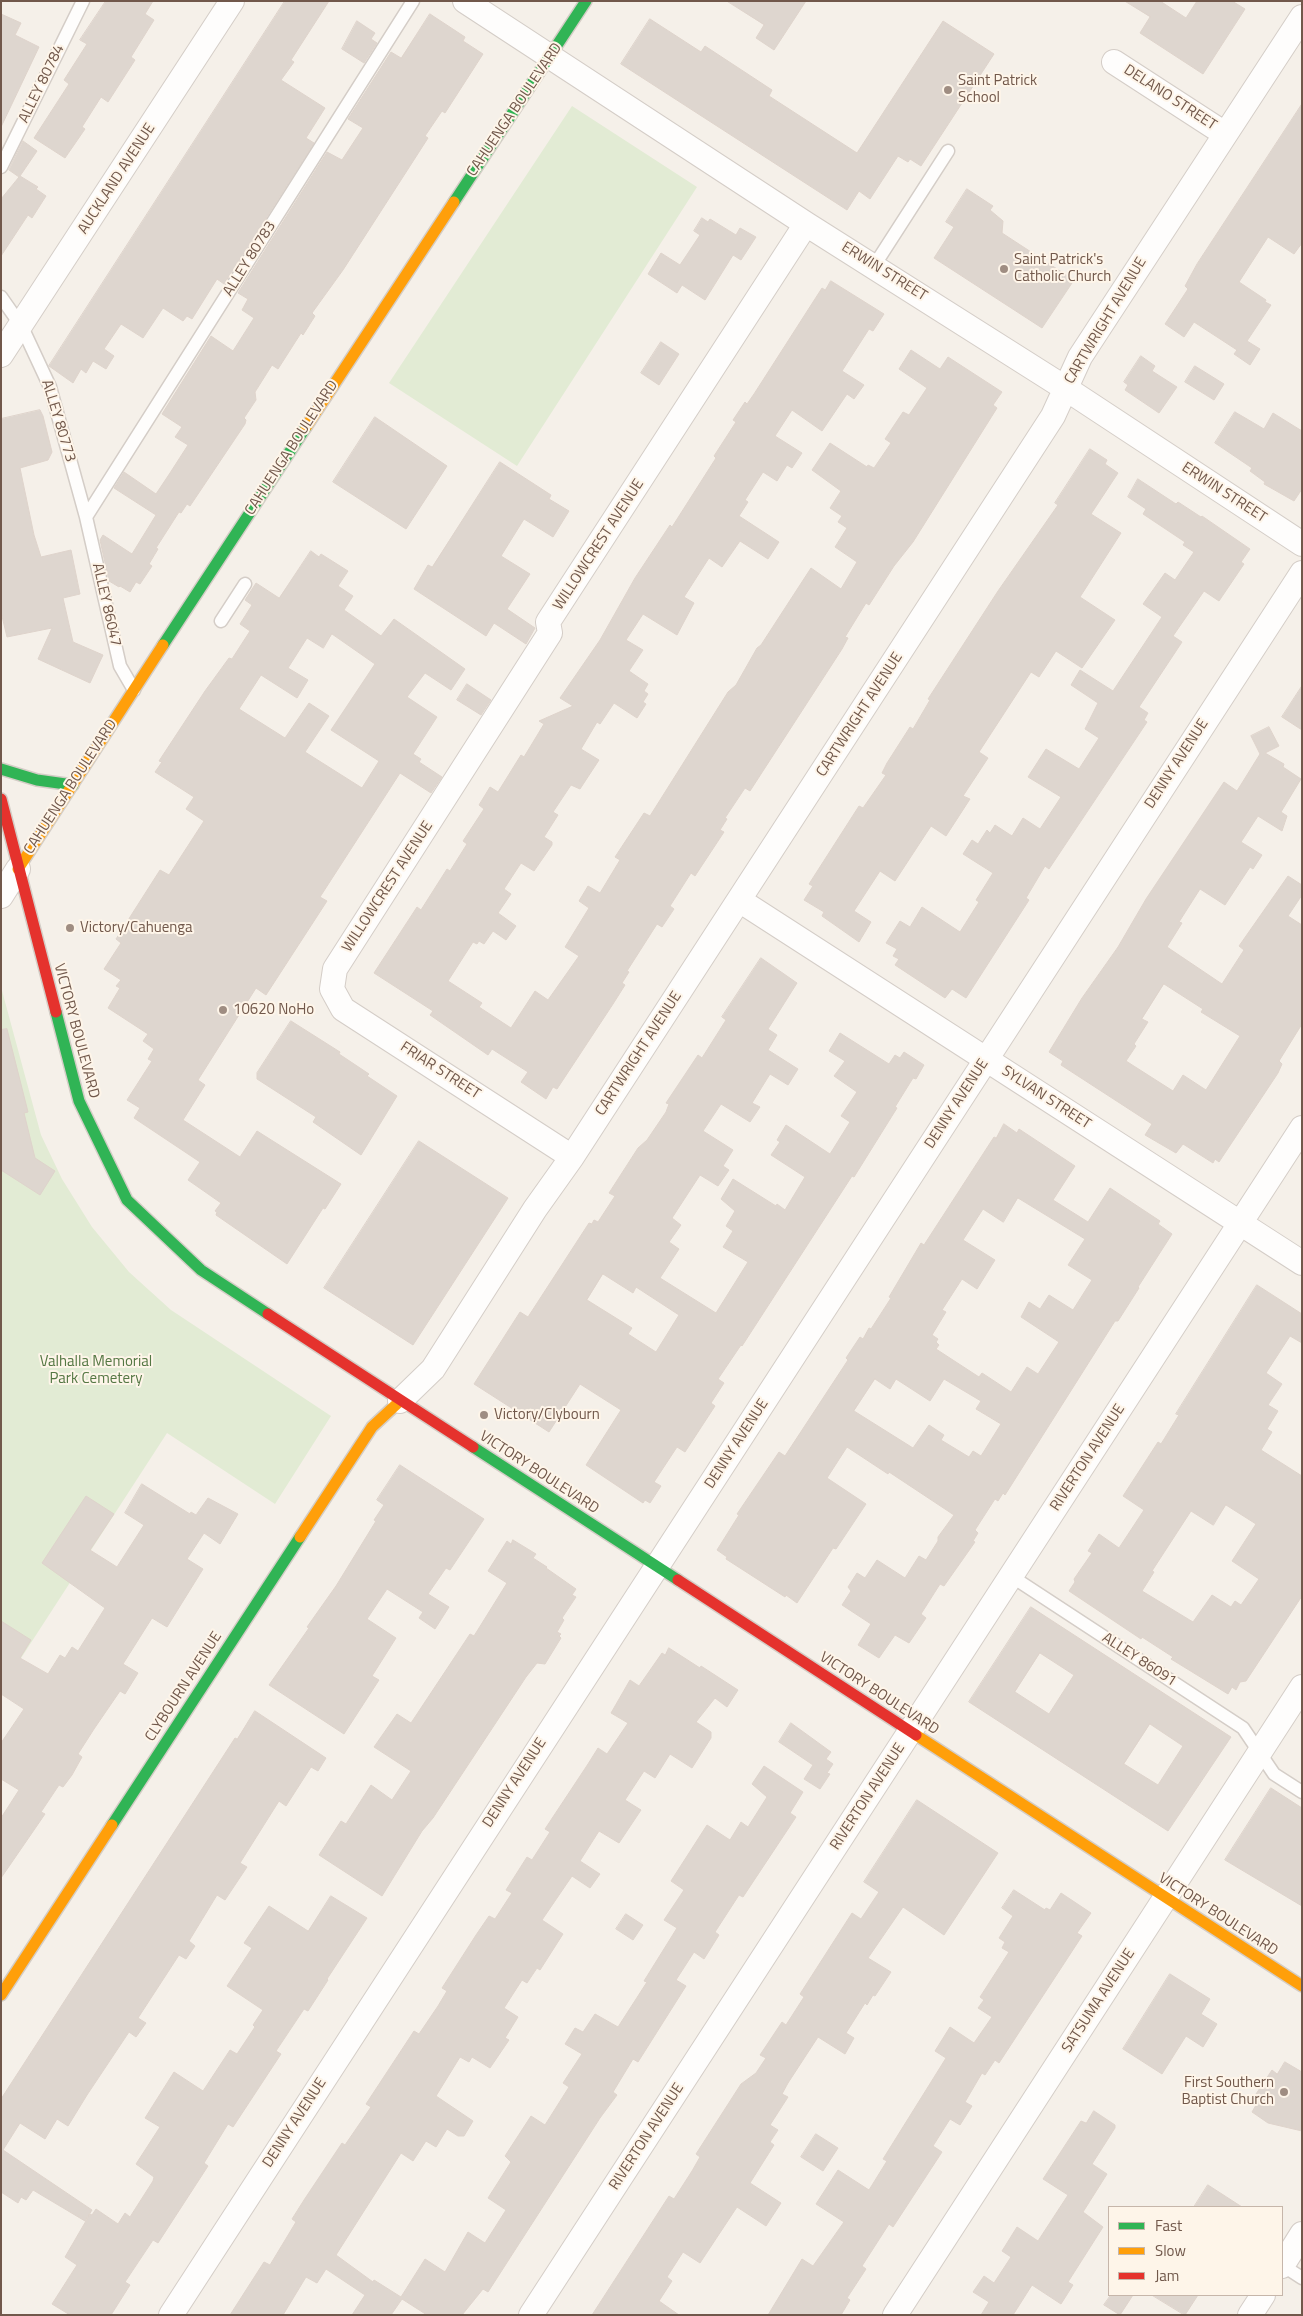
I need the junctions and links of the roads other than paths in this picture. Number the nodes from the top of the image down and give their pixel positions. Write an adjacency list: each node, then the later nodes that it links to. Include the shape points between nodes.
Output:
1 (83, 1): 11 (lane, ALLEY 80784)
2 (232, 1): 15 (street, AUCKLAND AVENUE)
3 (413, 1): 18 (lane, ALLEY 80783)
4 (465, 1): 7 (street, ERWIN STREET)
5 (586, 1): 7 (main road, CAHUENGA BOULEVARD)
6 (1302, 17): 9 (street, CARTWRIGHT AVENUE)
7 (551, 56): 12 (street, ERWIN STREET); 23 (main road, CAHUENGA BOULEVARD)
8 (1114, 62): 9 (street, DELANO STREET)
9 (1225, 134): 17 (street, CARTWRIGHT AVENUE, via 1080,357)
10 (948, 151): 13 (lane)
11 (1, 167)
12 (806, 224): 13 (street, ERWIN STREET); 30 (street, WILLOWCREST AVENUE, via 548,622 550,633)
13 (874, 266): 17 (street, ERWIN STREET)
14 (1, 297): 15 (lane, ALLEY 80773)
15 (22, 327): 16 (street, AUCKLAND AVENUE); 18 (lane, ALLEY 80773, via 50,387)
16 (1, 355)
17 (1065, 388): 19 (street, ERWIN STREET); 29 (street, CARTWRIGHT AVENUE, via 1053,416)
18 (86, 517): 23 (lane, ALLEY 86047, via 120,666)
19 (1302, 544)
20 (1302, 573): 31 (street, DENNY AVENUE)
21 (245, 584): 22 (lane)
22 (221, 621)
23 (134, 690): 25 (main road, CAHUENGA BOULEVARD)
24 (1, 769): 25 (main road, via 37,780)
25 (73, 785): 27 (main road, CAHUENGA BOULEVARD)
26 (1, 799): 27 (main road, VICTORY BOULEVARD)
27 (18, 869): 28 (street, CAHUENGA BOULEVARD); 36 (main road, VICTORY BOULEVARD, via 78,1101 127,1200 201,1270)
28 (1, 896)
29 (739, 900): 31 (street, SYLVAN STREET); 33 (street, CARTWRIGHT AVENUE)
30 (335, 969): 33 (street, FRIAR STREET, via 332,989 343,1009)
31 (986, 1059): 34 (street, SYLVAN STREET); 37 (street, DENNY AVENUE)
32 (1302, 1128): 34 (street, RIVERTON AVENUE)
33 (572, 1157): 36 (street, CARTWRIGHT AVENUE, via 433,1369)
34 (1240, 1223): 35 (street, SYLVAN STREET); 38 (street, RIVERTON AVENUE)
35 (1302, 1264)
36 (400, 1401): 37 (main road, VICTORY BOULEVARD); 45 (main road, CLYBOURN AVENUE, via 372,1427)
37 (658, 1567): 40 (main road, VICTORY BOULEVARD); 51 (street, DENNY AVENUE)
38 (1011, 1576): 40 (street, RIVERTON AVENUE); 41 (lane, ALLEY 86091, via 1243,1728)
39 (1302, 1687): 41 (street, SATSUMA AVENUE)
40 (910, 1732): 43 (main road, VICTORY BOULEVARD); 52 (street, RIVERTON AVENUE)
41 (1259, 1752): 42 (lane, ALLEY 86091, via 1274,1774); 43 (street, SATSUMA AVENUE)
42 (1302, 1792)
43 (1165, 1899): 44 (main road, VICTORY BOULEVARD); 53 (street, SATSUMA AVENUE)
44 (1302, 1986)
45 (1, 1995)
46 (1302, 2234): 47 (street)
47 (1283, 2263)
48 (1283, 2266): 49 (lane)
49 (1302, 2278)
50 (1262, 2296): 54 (street)
51 (171, 2315)
52 (531, 2315)
53 (895, 2315)
54 (1250, 2315)

